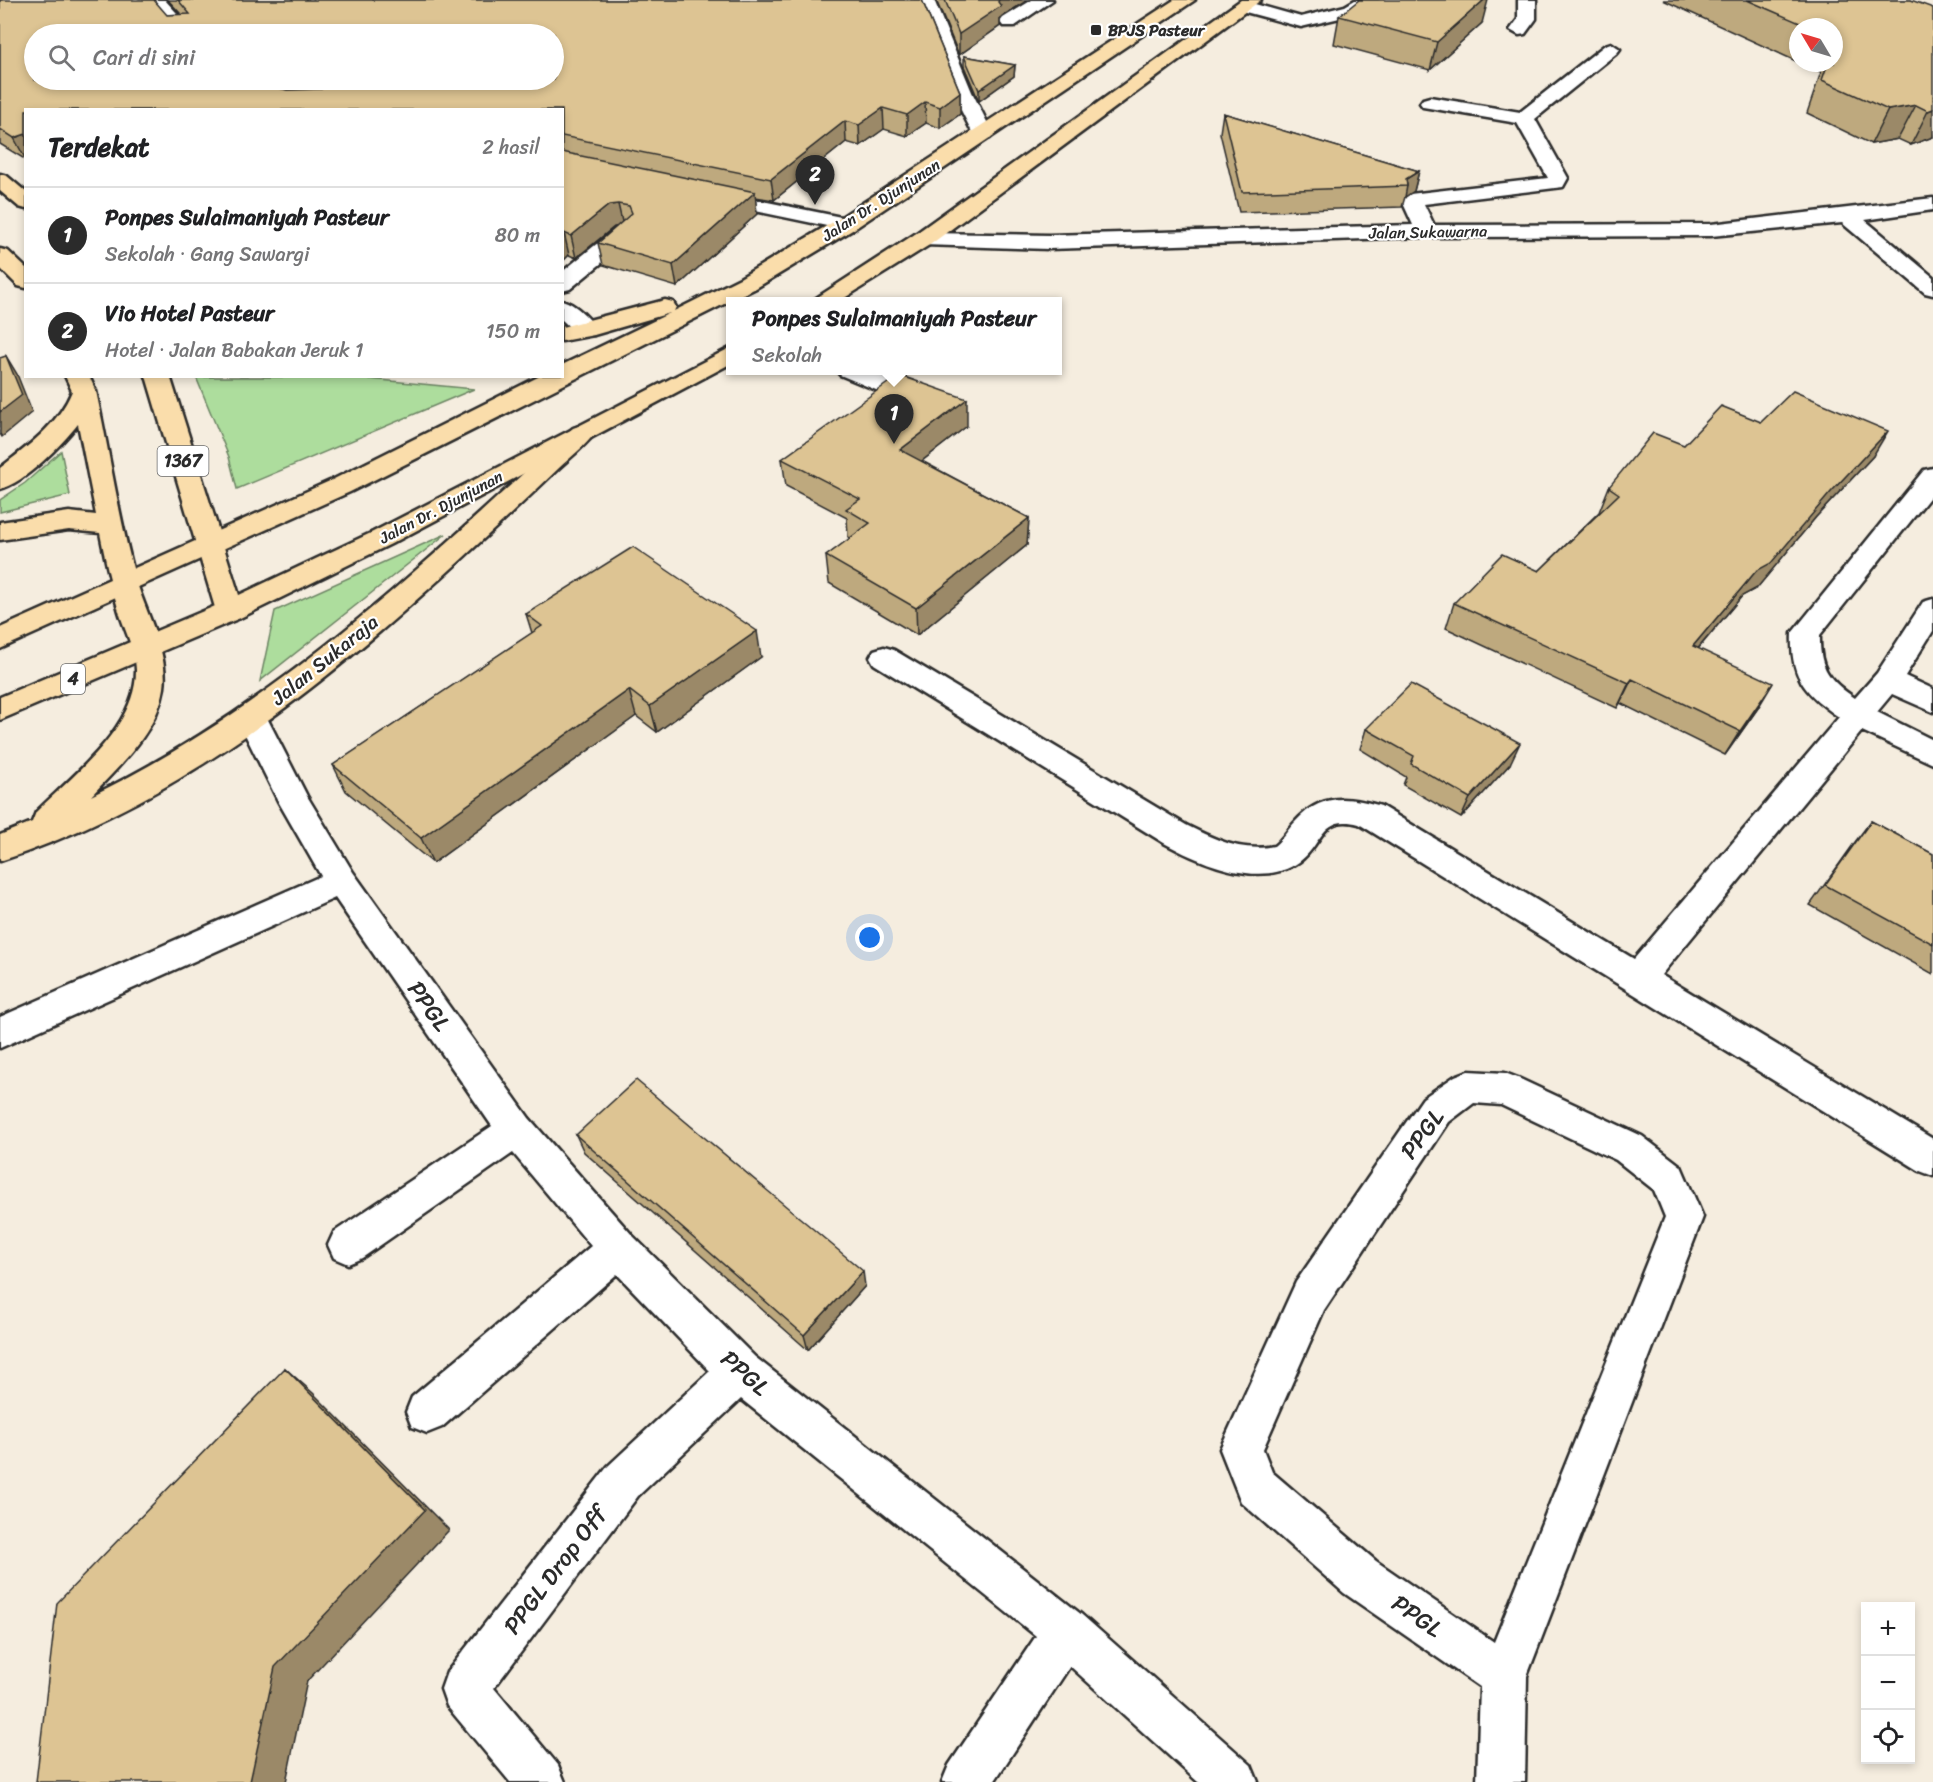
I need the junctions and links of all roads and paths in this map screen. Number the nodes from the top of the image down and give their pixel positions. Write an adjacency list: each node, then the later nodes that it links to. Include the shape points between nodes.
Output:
1 (925, 0): 14 (street)
2 (1044, 0): 8 (street)
3 (1186, 0): 14 (main road, Jalan Dr. Djunjunan)
4 (1368, 0): 7 (street, via 1351,10 1301,22)
5 (1527, 0): 10 (street, via 1527,19)
6 (160, 1): 9 (street)
7 (1248, 3): 23 (main road)
8 (1009, 22)
9 (179, 24)
10 (1519, 30)
11 (1611, 49): 13 (street)
12 (1430, 103): 13 (street)
13 (1524, 118): 21 (street, via 1558,178 1556,183 1416,198 1412,201)
14 (983, 134): 20 (main road, Jalan Dr. Djunjunan)
15 (0, 180): 17 (main road)
16 (689, 192): 20 (street)
17 (24, 201)
18 (1933, 204): 19 (street, Jalan Sukawarna)
19 (1847, 216): 21 (street, Jalan Sukawarna, via 1711,230); 28 (street)
20 (846, 224): 27 (main road, Jalan Dr. Djunjunan)
21 (1427, 231): 23 (street, Jalan Sukawarna, via 1049,242)
22 (623, 234): 26 (street)
23 (922, 239): 29 (main road)
24 (0, 256): 25 (main road)
25 (24, 279)
26 (564, 282)
27 (748, 283): 31 (main road); 34 (main road, Jalan Dr. Djunjunan)
28 (1933, 288)
29 (829, 297)
30 (564, 309): 31 (street)
31 (586, 330): 32 (main road)
32 (564, 334)
33 (726, 357): 40 (main road, Jalan Dr. Djunjunan)
34 (564, 375)
35 (860, 375): 39 (street)
36 (159, 378): 45 (main road, 1367)
37 (557, 378): 45 (main road, Jalan Dr. Djunjunan, via 341,486)
38 (81, 384): 42 (main road, via 80,408); 43 (main road, Jalan Sukaraja)
39 (944, 409)
40 (582, 433): 48 (main road, Jalan Dr. Djunjunan, via 382,538); 56 (main road, Jalan Sukaraja, via 342,650)
41 (1933, 476): 55 (street, via 1806,633 1805,658 1818,683)
42 (0, 481)
43 (110, 525): 44 (main road, via 69,521); 46 (main road, Jalan Sukaraja)
44 (0, 531)
45 (210, 544): 46 (main road, Jalan Dr. Djunjunan); 48 (main road, 1367)
46 (123, 582): 49 (main road, Jalan Dr. Djunjunan); 50 (main road, Jalan Sukaraja)
47 (1933, 609): 52 (street)
48 (230, 611): 50 (main road, Jalan Dr. Djunjunan)
49 (0, 639)
50 (146, 648): 54 (main road, 4); 58 (main road, Jalan Sukaraja, via 152,668 142,713 120,746)
51 (884, 657): 61 (street, via 1214,854 1261,861 1287,854 1312,824 1337,807 1349,807 1370,815)
52 (1887, 680): 53 (street); 55 (street)
53 (1933, 701)
54 (0, 709)
55 (1855, 715): 57 (street); 61 (street)
56 (252, 718): 58 (main road, Jalan Sukaraja, via 177,765); 60 (street, PPGL)
57 (1933, 753)
58 (33, 835): 59 (main road, Jalan Sukaraja)
59 (0, 848)
60 (341, 881): 62 (street); 63 (street, PPGL)
61 (1638, 978): 64 (street)
62 (0, 1033)
63 (516, 1130): 65 (street); 66 (street, PPGL)
64 (1933, 1159)
65 (348, 1245)
66 (618, 1248): 67 (street, PPGL); 68 (street)
67 (740, 1372): 69 (street, PPGL); 71 (street, PPGL Drop Off, via 623,1481 464,1689)
68 (427, 1413)
69 (1066, 1631): 72 (street); 73 (street, PPGL)
70 (1504, 1676): 70 (street, PPGL, via 1360,1577 1256,1487 1241,1449 1310,1296 1436,1110 1468,1087 1504,1089 1629,1148 1668,1178 1684,1217); 74 (street, PPGL)
71 (541, 1782)
72 (966, 1782)
73 (1234, 1782)
74 (1501, 1782)

